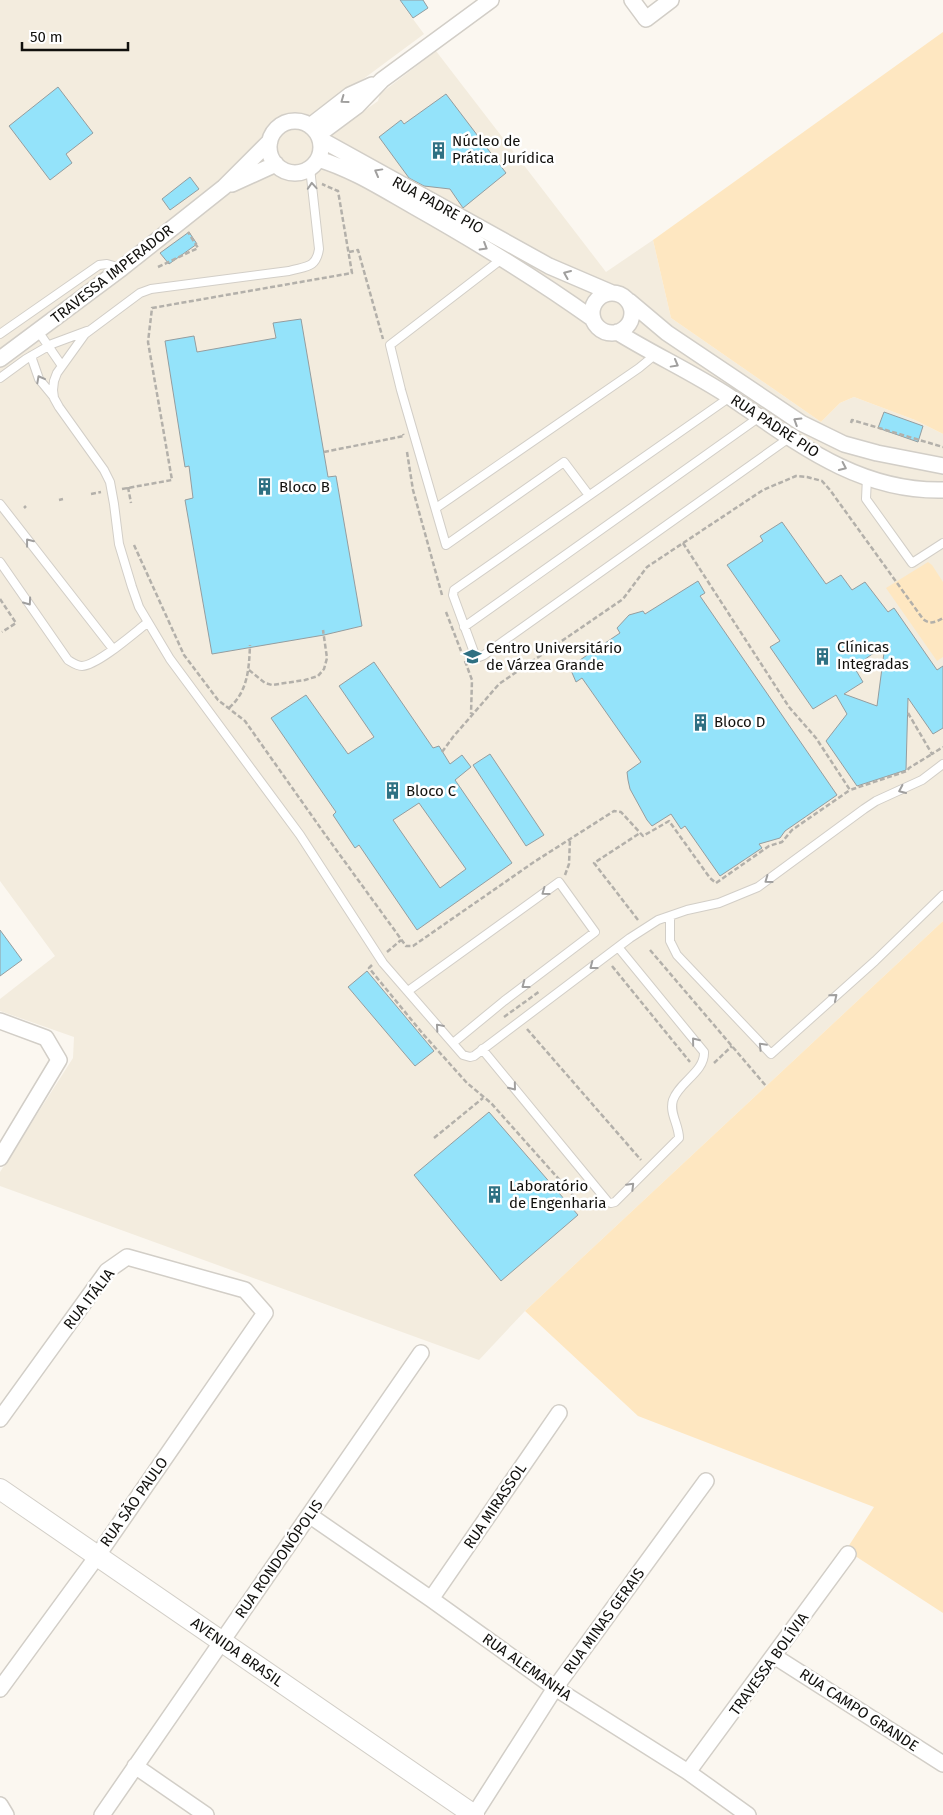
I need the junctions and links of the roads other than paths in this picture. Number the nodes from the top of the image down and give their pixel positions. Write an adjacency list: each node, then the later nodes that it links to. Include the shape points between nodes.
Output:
1 (491, 0): 4 (street, via 382,80 350,95)
2 (632, 0): 3 (street, via 646,19)
3 (671, 0)
4 (316, 133): 5 (street, via 302,122 286,123 273,133); 7 (street, via 321,149); 11 (street, RUA PADRE PIO, one-way to 4, via 549,266)
5 (270, 141): 6 (street, via 271,157); 8 (street, TRAVESSA IMPERADOR)
6 (276, 164): 7 (street, via 294,173); 8 (street, TRAVESSA IMPERADOR)
7 (315, 169): 9 (street, RUA PADRE PIO, one-way to 9, via 368,181); 15 (lane, one-way to 7, via 147,289 289,271 312,265 319,249)
8 (224, 187): 10 (street, TRAVESSA IMPERADOR)
9 (503, 258): 13 (street, RUA PADRE PIO); 33 (lane, via 390,345)
10 (122, 268): 14 (street, TRAVESSA IMPERADOR); 17 (lane, via 99,265)
11 (612, 293): 12 (street); 13 (street, via 596,301)
12 (628, 302): 16 (street, via 631,320 628,326); 28 (street, RUA PADRE PIO, one-way to 12, via 853,446 801,423 667,333)
13 (593, 319): 16 (street, via 603,330)
14 (38, 331): 18 (lane); 21 (street, TRAVESSA IMPERADOR)
15 (87, 331): 18 (lane); 22 (lane)
16 (617, 332): 19 (street, RUA PADRE PIO)
17 (0, 334)
18 (47, 346): 20 (lane); 22 (lane)
19 (656, 354): 24 (street, RUA PADRE PIO, one-way to 24); 33 (lane)
20 (31, 356): 23 (lane); 25 (lane, one-way to 20, via 41,383)
21 (0, 359)
22 (62, 366): 25 (lane, via 54,381)
23 (0, 378)
24 (730, 397): 26 (street, RUA PADRE PIO); 31 (lane)
25 (54, 398): 36 (lane, via 110,482 119,544)
26 (758, 418): 27 (street, RUA PADRE PIO); 37 (lane)
27 (789, 438): 29 (street, RUA PADRE PIO, one-way to 29); 37 (lane, via 484,655 479,657 475,654)
28 (943, 466)
29 (866, 477): 30 (street, RUA PADRE PIO, via 901,487); 34 (lane, via 866,499 912,563)
30 (943, 490)
31 (588, 494): 33 (lane, via 564,462 446,545); 37 (lane, via 454,590)
32 (0, 504): 38 (lane, one-way to 32)
33 (436, 508)
34 (943, 543)
35 (0, 562): 38 (lane, one-way to 38, via 68,660 85,666)
36 (147, 623): 38 (lane); 43 (lane, via 300,835 380,958)
37 (464, 627)
38 (113, 649)
39 (943, 764): 41 (lane, one-way to 41, via 922,780 876,801 758,887 719,903)
40 (943, 895): 41 (lane, via 875,962 770,1054 677,955 670,942)
41 (670, 916): 42 (lane, via 653,923)
42 (618, 947): 46 (lane, one-way to 46); 46 (lane, one-way to 42, via 610,1203 614,1202 679,1138 672,1102 704,1059 704,1052)
43 (408, 991): 45 (lane, one-way to 43); 45 (lane, via 558,882 595,932)
44 (0, 1022): 47 (street, via 46,1038 59,1060)
45 (453, 1043): 46 (lane, via 470,1058)
46 (482, 1049)
47 (0, 1158)
48 (265, 1313): 51 (street, RUA ITÁLIA, via 245,1290 126,1257 107,1271); 56 (street, RUA SÃO PAULO)
49 (421, 1353): 54 (street, RUA RONDONÓPOLIS)
50 (559, 1413): 57 (street, RUA MIRASSOL)
51 (0, 1419)
52 (706, 1481): 60 (street, RUA MINAS GERAIS)
53 (0, 1489): 56 (street, AVENIDA BRASIL)
54 (309, 1515): 57 (street, RUA ALEMANHA); 58 (street, RUA RONDONÓPOLIS)
55 (848, 1554): 59 (street, TRAVESSA BOLÍVIA)
56 (98, 1555): 58 (street, AVENIDA BRASIL); 61 (street, RUA SÃO PAULO)
57 (431, 1599): 60 (street, RUA ALEMANHA)
58 (222, 1641): 63 (street, RUA RONDONÓPOLIS); 69 (street, AVENIDA BRASIL)
59 (774, 1656): 62 (street, RUA CAMPO GRANDE); 64 (street, TRAVESSA BOLÍVIA)
60 (556, 1688): 64 (street, RUA ALEMANHA); 69 (street, RUA MINAS GERAIS)
61 (0, 1689)
62 (943, 1764)
63 (135, 1766): 67 (street, RUA RONDONÓPOLIS); 68 (street)
64 (688, 1772): 70 (street, RUA ALEMANHA)
65 (0, 1805): 66 (street)
66 (6, 1815)
67 (102, 1815)
68 (206, 1815)
69 (474, 1815)
70 (748, 1815)

